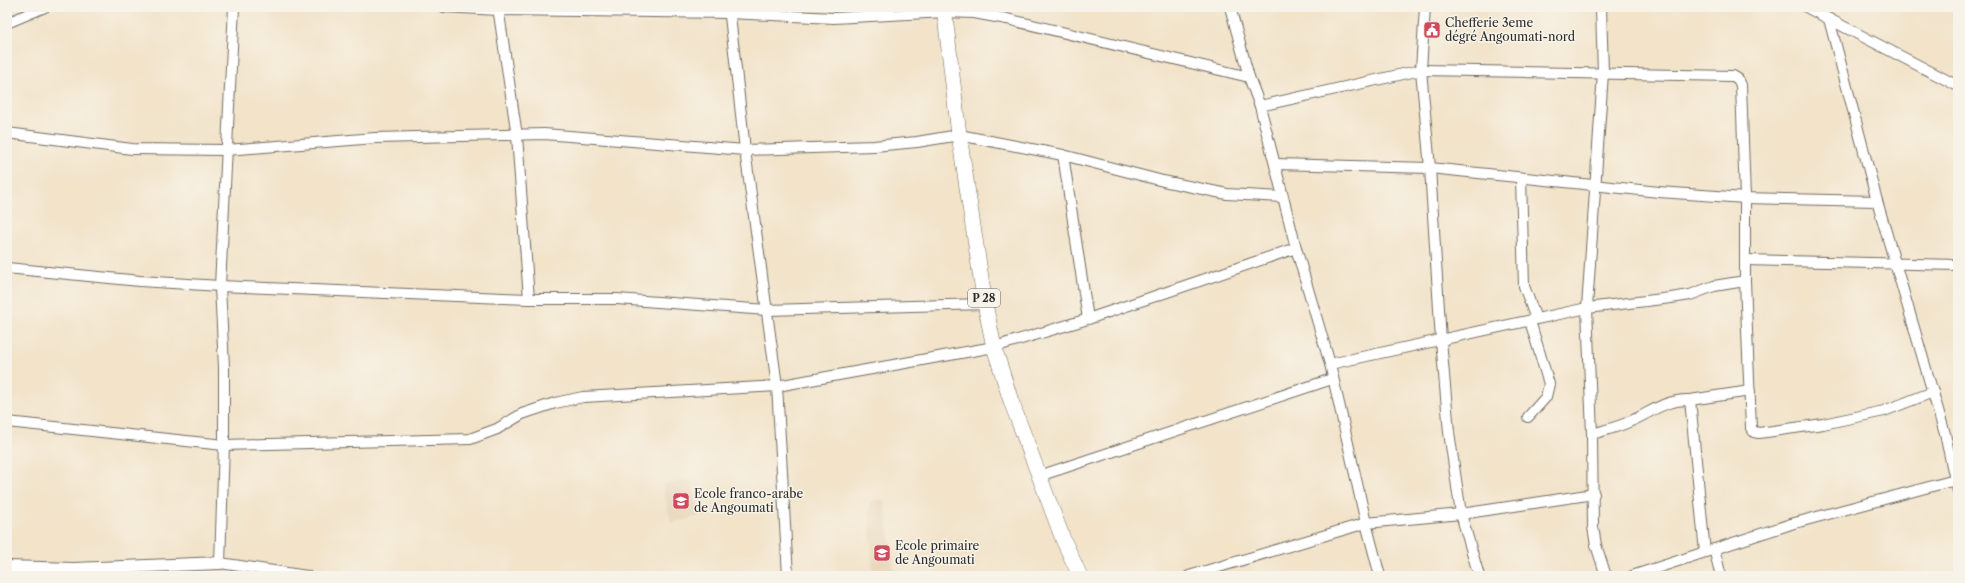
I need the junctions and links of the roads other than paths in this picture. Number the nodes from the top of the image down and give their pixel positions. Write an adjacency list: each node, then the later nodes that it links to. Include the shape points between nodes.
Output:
1 (45, 7): 12 (street)
2 (234, 7): 21 (street)
3 (444, 7): 8 (street)
4 (1230, 7): 15 (street)
5 (1425, 7): 13 (street)
6 (1601, 7): 14 (street)
7 (1806, 7): 11 (street)
8 (498, 8): 10 (street); 20 (street)
9 (944, 9): 10 (street, via 834,18); 15 (street, via 1006,19); 19 (main road, P 28)
10 (729, 10): 22 (street)
11 (1828, 19): 16 (street); 30 (street)
12 (7, 23)
13 (1421, 70): 14 (street); 17 (street); 25 (street)
14 (1603, 72): 27 (street); 29 (street, via 1733,76 1738,79 1741,85)
15 (1249, 77): 17 (street)
16 (1958, 86)
17 (1260, 106): 24 (street)
18 (7, 133): 21 (street, via 132,149)
19 (960, 135): 22 (street, via 874,146); 23 (street); 39 (main road, P 28)
20 (517, 136): 21 (street, via 375,138); 22 (street, via 560,135); 38 (street)
21 (226, 150): 37 (street)
22 (745, 150): 41 (street)
23 (1064, 155): 28 (street, via 1163,181 1220,192); 42 (street)
24 (1275, 164): 25 (street); 28 (street)
25 (1430, 168): 26 (street); 44 (street)
26 (1521, 178): 27 (street); 43 (street, via 1524,286)
27 (1594, 186): 29 (street); 40 (street)
28 (1283, 197): 31 (street)
29 (1745, 198): 30 (street); 32 (street)
30 (1877, 201): 33 (street)
31 (1296, 248): 42 (street); 46 (street)
32 (1746, 260): 33 (street); 36 (street)
33 (1897, 263): 34 (street); 50 (street)
34 (1958, 265)
35 (7, 268): 37 (street)
36 (1746, 281): 40 (street, via 1714,286 1690,295); 49 (street)
37 (220, 286): 38 (street); 55 (street)
38 (530, 299): 41 (street, via 617,299)
39 (985, 304): 41 (street); 45 (main road, P 28)
40 (1587, 308): 43 (street); 54 (street)
41 (767, 310): 48 (street)
42 (1088, 319): 45 (street)
43 (1533, 320): 44 (street); 52 (street, via 1549,384 1546,397)
44 (1441, 340): 46 (street); 60 (street, via 1449,432)
45 (994, 347): 48 (street); 57 (main road, P 28)
46 (1330, 364): 47 (street)
47 (1332, 379): 57 (street); 61 (street)
48 (777, 386): 55 (street, via 583,397 554,403 522,414 497,429 470,438); 68 (street)
49 (1750, 391): 50 (street, via 1751,428 1759,433 1823,424 1884,411); 51 (street)
50 (1933, 392): 56 (street)
51 (1690, 400): 54 (street, via 1664,404 1632,421); 62 (street)
52 (1528, 417)
53 (7, 422): 55 (street)
54 (1592, 434): 59 (street)
55 (224, 445): 63 (street)
56 (1955, 475): 58 (street); 62 (street)
57 (1039, 476): 69 (main road, P 28)
58 (1958, 491)
59 (1594, 494): 60 (street); 73 (street, via 1593,527)
60 (1461, 514): 61 (street); 72 (street)
61 (1366, 522): 70 (street); 71 (street)
62 (1709, 550): 74 (street); 75 (street)
63 (220, 563): 65 (street); 67 (street)
64 (7, 567): 65 (street)
65 (74, 569): 66 (street)
66 (39, 576)
67 (307, 576)
68 (788, 576)
69 (1080, 576)
70 (1189, 576)
71 (1380, 576)
72 (1479, 576)
73 (1606, 576)
74 (1632, 576)
75 (1721, 576)

